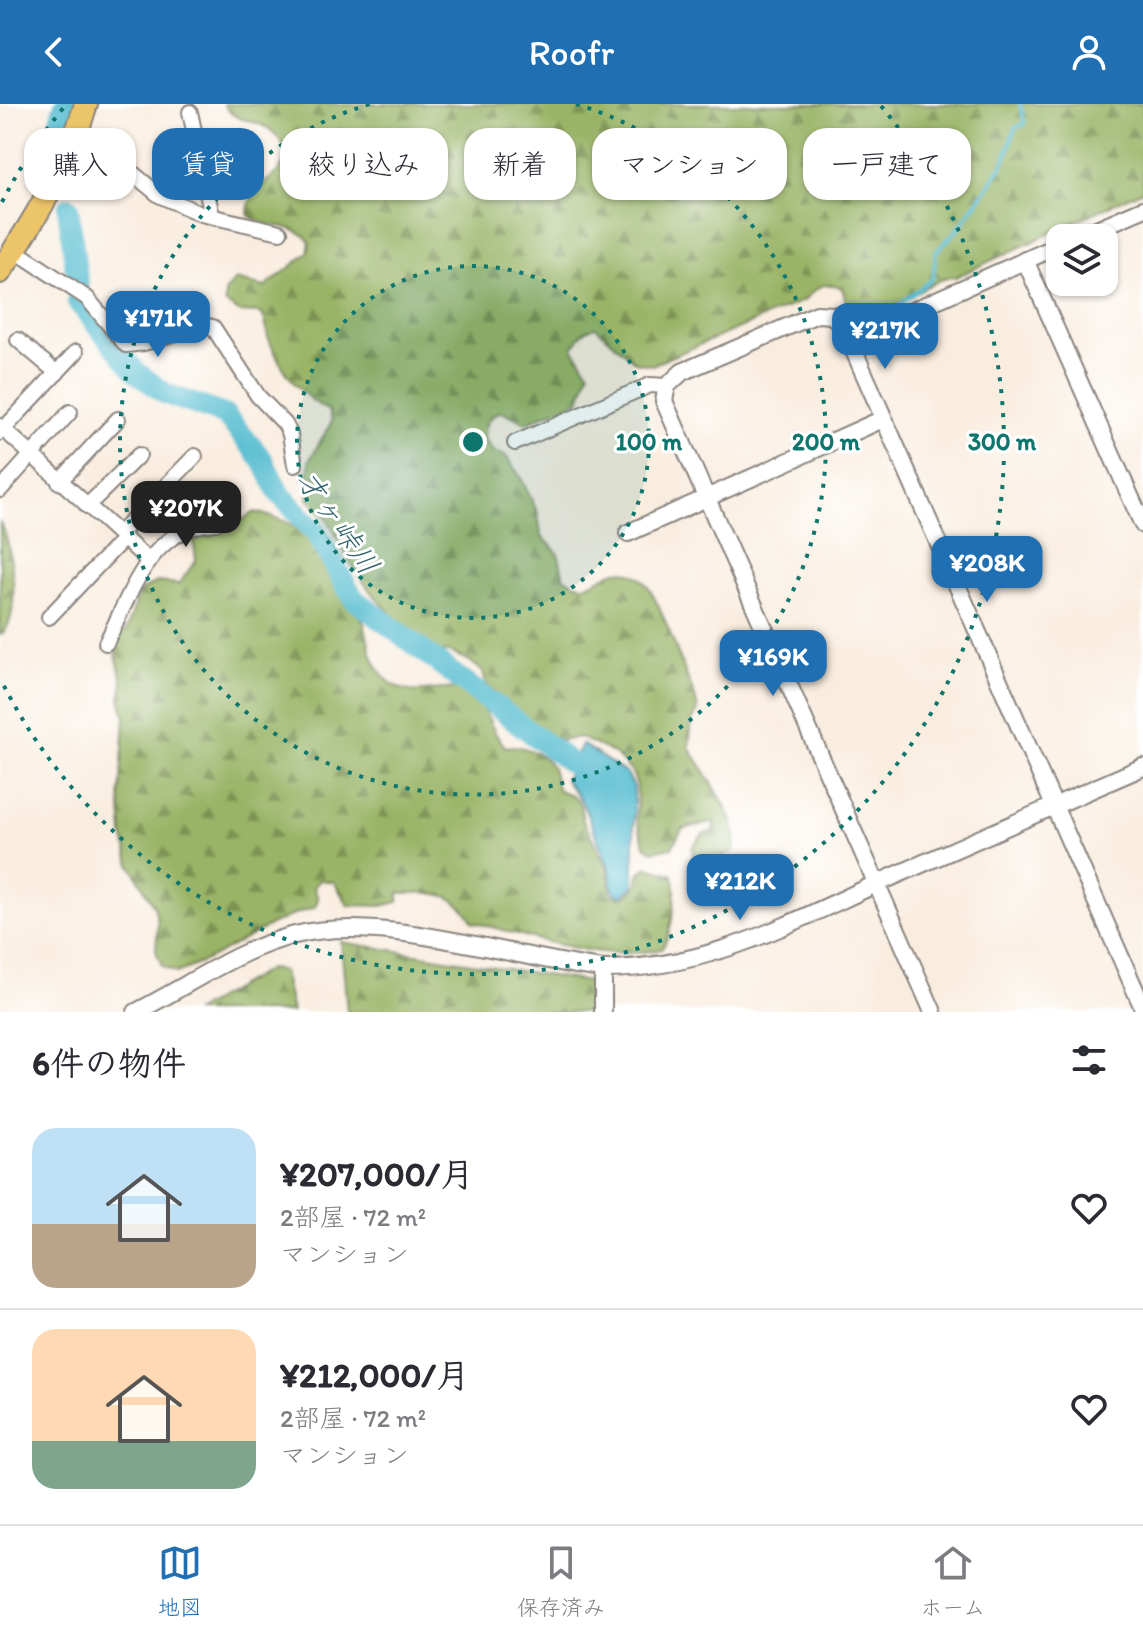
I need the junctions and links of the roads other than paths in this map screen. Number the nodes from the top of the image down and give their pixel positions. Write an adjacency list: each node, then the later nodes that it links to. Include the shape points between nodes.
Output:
1 (86, 104): 3 (highway)
2 (190, 112): 7 (street)
3 (77, 128)
4 (136, 176): 7 (street, via 159,195)
5 (46, 200): 10 (highway)
6 (1143, 209): 8 (street)
7 (212, 216): 9 (street)
8 (1108, 224)
9 (280, 232)
10 (14, 250): 13 (highway); 27 (street, via 87,298 126,345 213,327 258,396 285,424)
11 (1046, 251): 12 (street)
12 (1025, 260): 14 (street); 33 (street)
13 (0, 272)
14 (849, 339): 18 (street, via 837,319 817,314 682,372); 21 (street)
15 (18, 340): 17 (street)
16 (76, 352): 17 (street)
17 (57, 373): 22 (street)
18 (667, 386): 23 (street, via 650,385); 30 (street, via 666,407)
19 (70, 412): 25 (street)
20 (118, 419): 28 (street)
21 (883, 419): 30 (street); 40 (street)
22 (1, 429): 25 (street)
23 (515, 443)
24 (139, 455): 31 (street)
25 (31, 456): 28 (street); 29 (street)
26 (195, 456): 35 (street)
27 (295, 465)
28 (59, 482): 31 (street)
29 (0, 490)
30 (706, 497): 34 (street); 41 (street)
31 (87, 506): 35 (street)
32 (216, 523): 36 (street, via 179,530)
33 (1143, 525)
34 (628, 533)
35 (121, 536): 36 (street); 37 (street)
36 (149, 561): 38 (street)
37 (49, 617)
38 (106, 643)
39 (1143, 767): 40 (street)
40 (1055, 805): 41 (street); 43 (street)
41 (877, 884): 42 (street, via 717,953 668,966); 46 (street)
42 (603, 969): 44 (street, via 401,935 325,930 258,947); 45 (street)
43 (1143, 1008)
44 (136, 1012)
45 (603, 1012)
46 (933, 1012)

